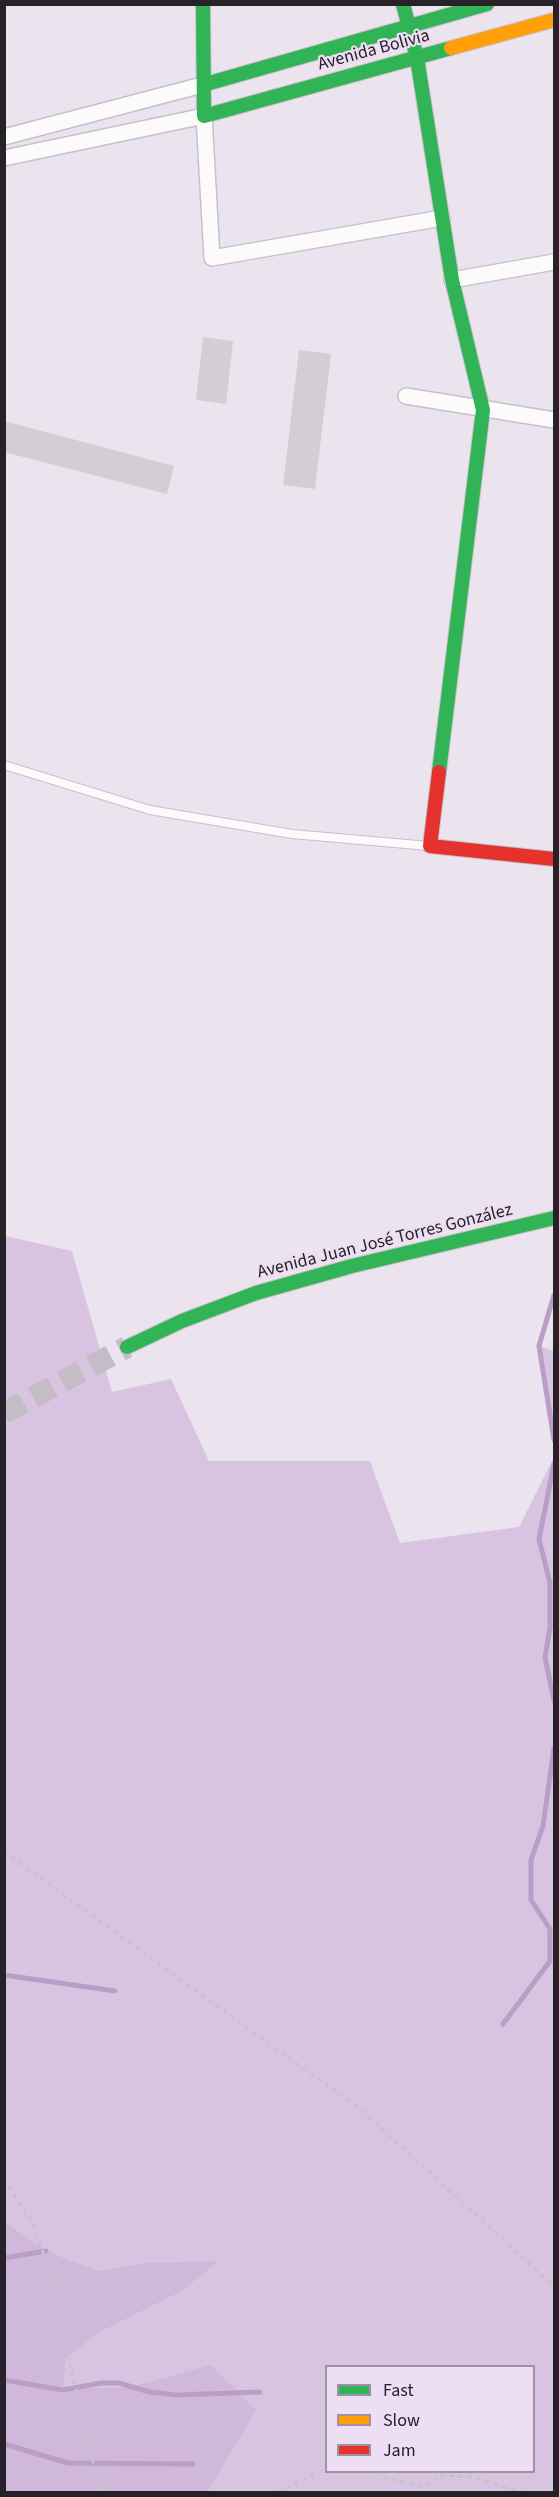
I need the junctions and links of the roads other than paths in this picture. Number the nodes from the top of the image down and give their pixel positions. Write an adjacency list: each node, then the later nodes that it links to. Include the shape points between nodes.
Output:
1 (203, 4): 7 (street)
2 (403, 4): 5 (street)
3 (487, 4): 5 (street, Avenida Bolivia)
4 (555, 20): 6 (street, Avenida Bolivia)
5 (407, 27): 6 (street); 7 (street, Avenida Bolivia)
6 (417, 58): 8 (street, Avenida Bolivia); 11 (street)
7 (206, 84): 8 (street); 9 (street)
8 (204, 116): 10 (street); 11 (street, via 212,258)
9 (4, 136)
10 (4, 158)
11 (442, 218): 13 (street)
12 (555, 262): 13 (street)
13 (452, 280): 15 (street)
14 (406, 396): 15 (street)
15 (483, 410): 16 (street); 18 (street)
16 (555, 420)
17 (4, 765): 18 (lane, via 150,810 292,834)
18 (430, 846): 19 (street)
19 (555, 858)
20 (555, 1218): 21 (street, Avenida Juan José Torres González, via 256,1293)
21 (127, 1347)

